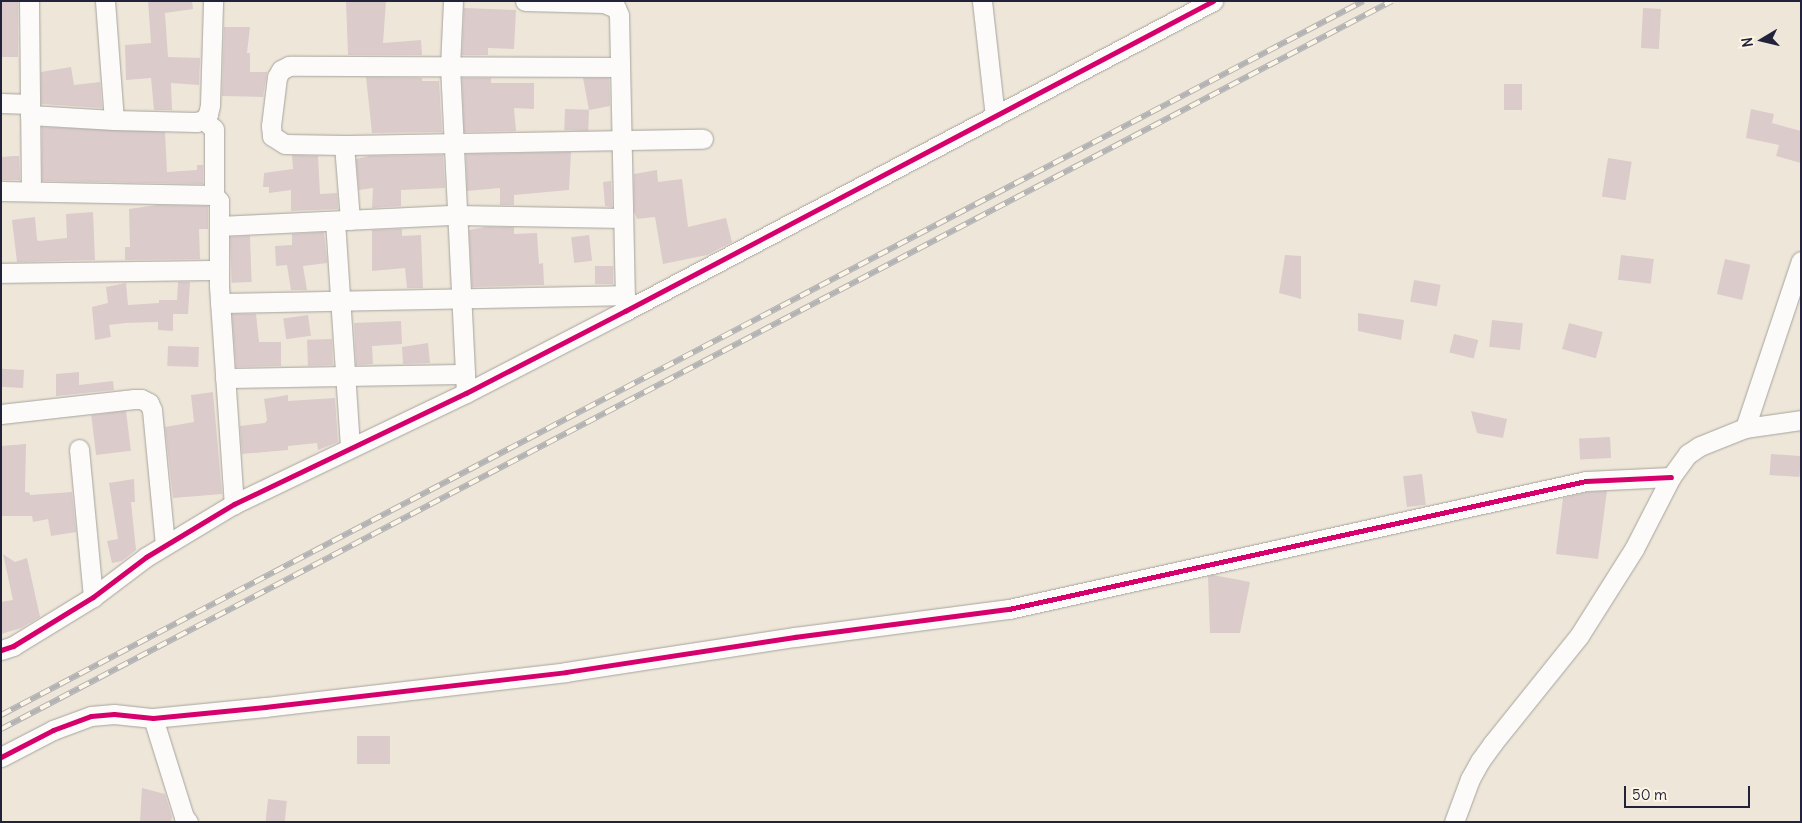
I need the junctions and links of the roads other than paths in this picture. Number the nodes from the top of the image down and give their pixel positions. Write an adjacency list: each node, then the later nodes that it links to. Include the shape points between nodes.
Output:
1 (28, 1): 11 (street)
2 (105, 1): 13 (street)
3 (213, 1): 14 (street, via 210,105)
4 (453, 1): 8 (street)
5 (525, 1): 9 (street, via 604,3 616,8 619,15)
6 (982, 1): 12 (street)
7 (1213, 1): 12 (street)
8 (450, 66): 9 (street); 17 (street); 18 (street, via 300,64 281,70 277,77 272,136 285,144)
9 (619, 67): 16 (street)
10 (1, 103): 11 (street)
11 (30, 109): 13 (street); 20 (street)
12 (995, 116): 33 (street)
13 (114, 120): 14 (street)
14 (204, 120): 21 (street, via 214,130)
15 (703, 139): 16 (street)
16 (621, 140): 17 (street); 23 (street)
17 (453, 143): 18 (street); 22 (street)
18 (344, 145): 24 (street)
19 (1, 191): 20 (street)
20 (31, 191): 21 (street)
21 (214, 195): 25 (street, via 219,201)
22 (456, 216): 23 (street); 24 (street); 30 (street)
23 (623, 218): 33 (street)
24 (342, 221): 25 (street); 31 (street)
25 (219, 226): 27 (street)
26 (1801, 261): 29 (street)
27 (219, 270): 28 (street); 32 (street)
28 (1, 273)
29 (1795, 298): 40 (street)
30 (461, 299): 31 (street); 33 (street); 34 (street)
31 (340, 301): 32 (street); 35 (street)
32 (220, 302): 36 (street)
33 (625, 303): 37 (street)
34 (465, 374): 35 (street); 37 (street)
35 (345, 376): 36 (street); 41 (street)
36 (226, 378): 44 (street)
37 (466, 393): 41 (street)
38 (1, 414): 45 (street, via 134,399 149,402)
39 (1801, 420): 40 (street)
40 (1745, 428): 43 (street, via 1700,446 1688,454)
41 (350, 448): 44 (street)
42 (79, 450): 46 (street)
43 (1672, 476): 48 (street, via 1586,481 1010,609 794,637 566,672); 51 (street, via 1634,549 1578,636 1480,761)
44 (234, 504): 45 (street)
45 (164, 544): 46 (street)
46 (93, 597): 47 (street, via 14,646)
47 (1, 650)
48 (153, 718): 49 (street, via 114,714 91,716 53,730); 50 (street)
49 (1, 757)
50 (188, 822)
51 (1454, 822)

